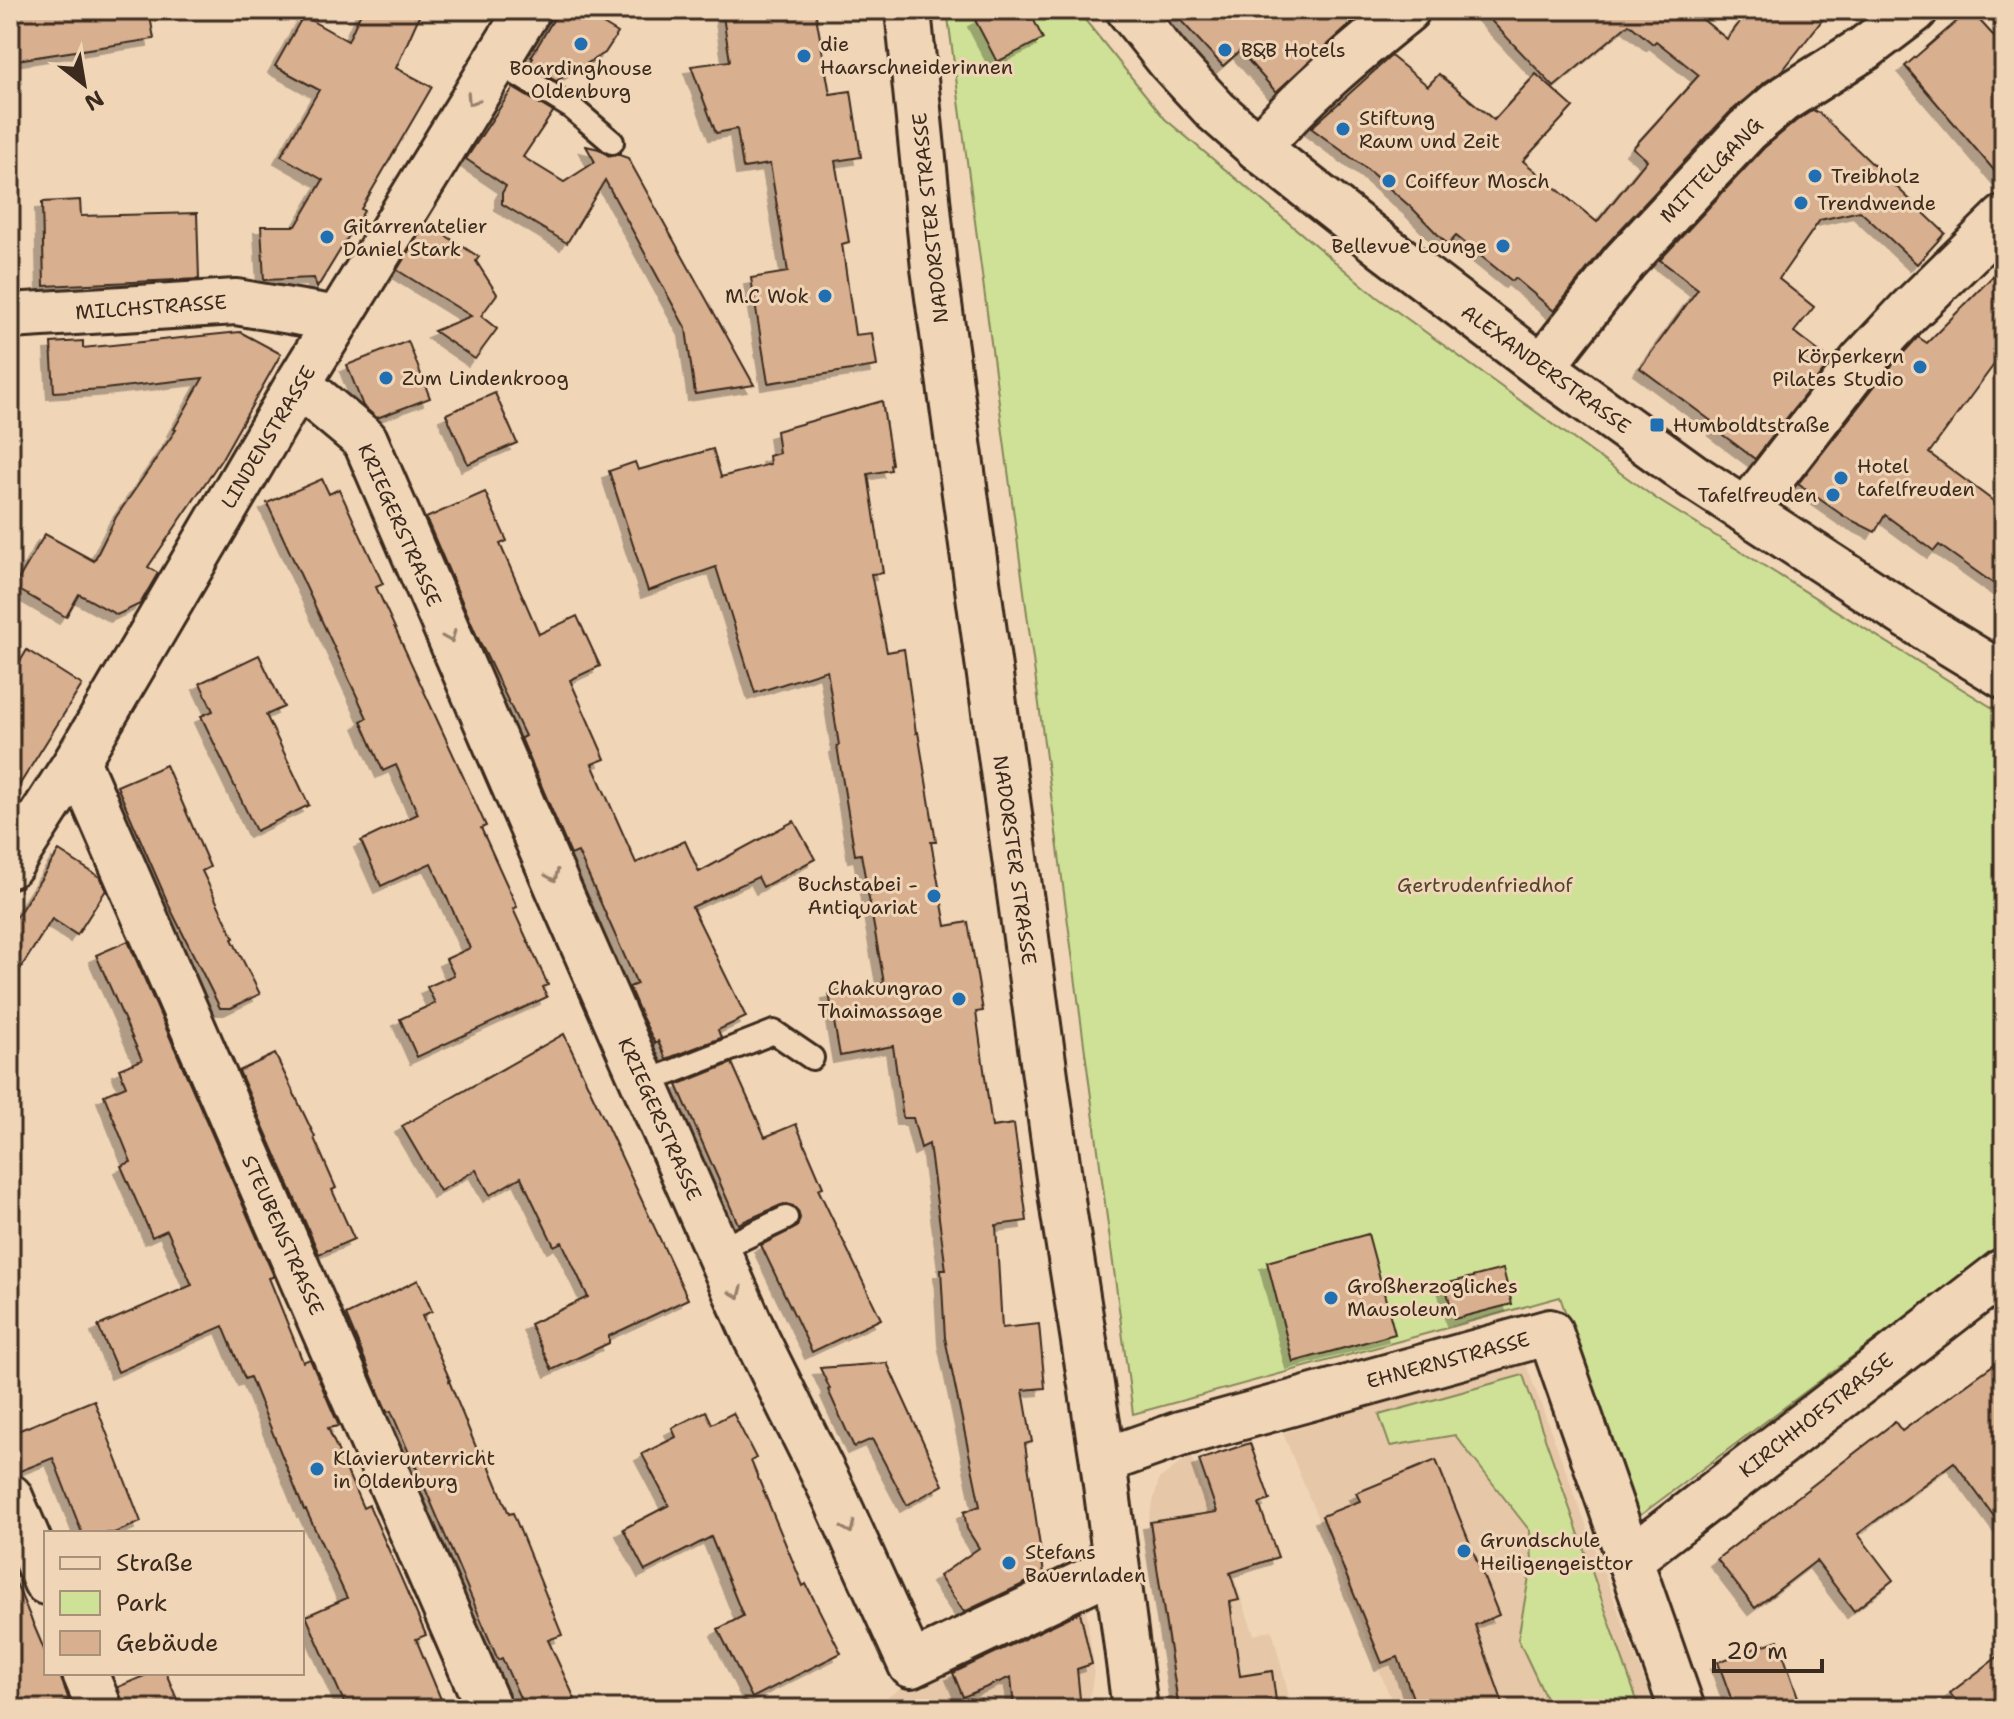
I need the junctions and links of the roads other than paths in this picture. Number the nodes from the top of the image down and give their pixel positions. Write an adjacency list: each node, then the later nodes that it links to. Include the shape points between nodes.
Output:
1 (528, 10): 6 (street, LINDENSTRASSE)
2 (908, 10): 23 (street, NADORSTER STRASSE, via 936,284)
3 (1129, 10): 7 (street, ALEXANDERSTRASSE, via 1216,111)
4 (1407, 10): 7 (street)
5 (1915, 10): 12 (street, MITTELGANG, via 1747,130 1624,262)
6 (496, 61): 8 (lane, via 571,107); 11 (street, LINDENSTRASSE, one-way to 11)
7 (1271, 133): 12 (street, ALEXANDERSTRASSE, via 1385,248)
8 (612, 142)
9 (2004, 218): 14 (street, via 1862,361)
10 (10, 316): 11 (street, MILCHSTRASSE, via 236,302)
11 (338, 319): 13 (street, LINDENSTRASSE)
12 (1542, 367): 14 (street, ALEXANDERSTRASSE)
13 (298, 384): 16 (street, LINDENSTRASSE); 19 (street, KRIEGERSTRASSE, one-way to 19, via 365,440)
14 (1746, 511): 15 (street, ALEXANDERSTRASSE)
15 (2004, 676)
16 (77, 761): 17 (street, LINDENSTRASSE); 30 (street, STEUBENSTRASSE)
17 (10, 865)
18 (812, 1058): 19 (lane, via 774,1032)
19 (644, 1083): 21 (street, KRIEGERSTRASSE)
20 (786, 1218): 21 (lane)
21 (718, 1250): 26 (street, KRIEGERSTRASSE, one-way to 26, via 911,1665)
22 (2004, 1271): 25 (street, KIRCHHOFSTRASSE)
23 (1103, 1461): 25 (street, EHNERNSTRASSE, via 1180,1434 1550,1332); 26 (street, NADORSTER STRASSE)
24 (10, 1497): 27 (street)
25 (1629, 1560): 32 (street, EHNERNSTRASSE)
26 (1115, 1568): 31 (street, NADORSTER STRASSE)
27 (44, 1577)
28 (86, 1675): 29 (street)
29 (100, 1709)
30 (489, 1709)
31 (1135, 1709)
32 (1682, 1709)

